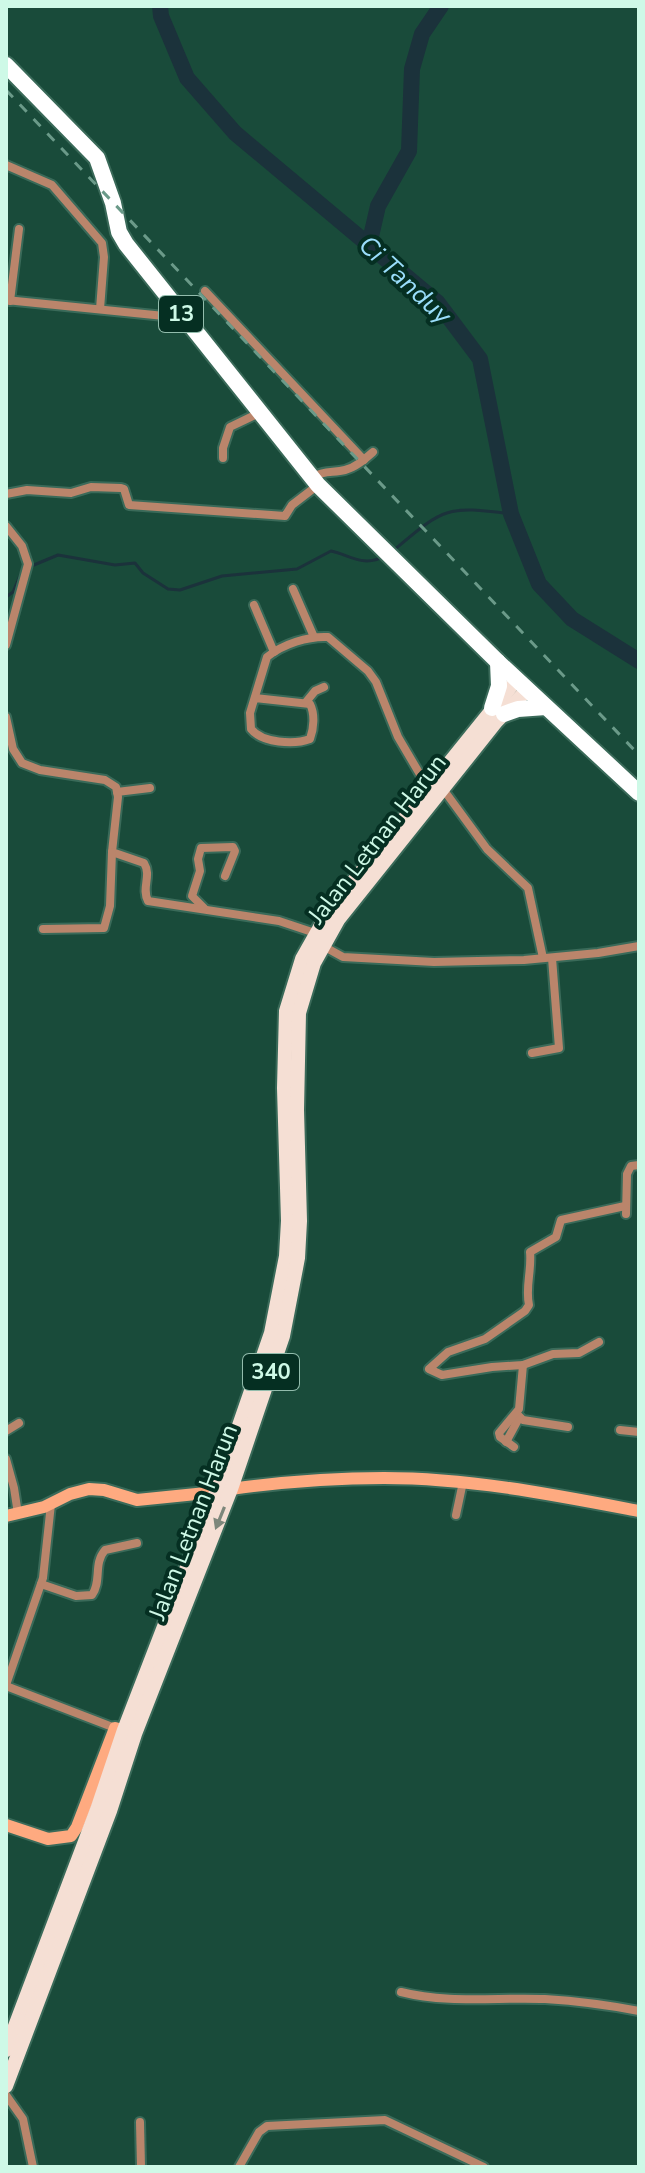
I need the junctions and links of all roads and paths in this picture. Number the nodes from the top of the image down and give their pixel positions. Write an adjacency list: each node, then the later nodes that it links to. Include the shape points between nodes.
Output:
1 (6, 65): 7 (highway, 13, via 97,158 119,232)
2 (6, 165): 6 (street, via 52,185 102,243)
3 (19, 229): 5 (street)
4 (205, 291): 11 (street)
5 (8, 301): 6 (street)
6 (100, 309): 7 (street)
7 (184, 318): 8 (highway, 13)
8 (260, 412): 10 (street, via 230,427); 12 (highway, 13)
9 (373, 452): 11 (street)
10 (223, 458)
11 (364, 460): 12 (street, via 344,470 323,471)
12 (315, 481): 13 (street, via 285,516 129,505 121,488); 20 (highway, 13)
13 (6, 494)
14 (6, 526): 18 (street, via 22,546 28,568)
15 (293, 589): 17 (street)
16 (254, 605): 19 (street)
17 (314, 637): 19 (street); 29 (street, via 332,640 376,682 398,737)
18 (6, 645)
19 (274, 652): 23 (street)
20 (498, 662): 21 (highway, 13); 26 (highway)
21 (522, 684): 25 (highway, 13); 26 (main road, Jalan Letnan Harun / 340)
22 (324, 687): 24 (street)
23 (255, 698): 24 (street); 24 (street, via 251,729 273,740 310,739 313,709)
24 (306, 702)
25 (546, 707): 26 (highway); 31 (highway, 13)
26 (498, 711): 29 (main road, Jalan Letnan Harun / 340)
27 (6, 717): 30 (street, via 22,763 105,780)
28 (150, 788): 30 (street)
29 (435, 789): 36 (main road, Jalan Letnan Harun / 340); 38 (street, via 528,888)
30 (117, 792): 32 (street)
31 (639, 793)
32 (112, 852): 34 (street, via 144,863 149,872 148,901); 35 (street, via 104,928)
33 (225, 876): 34 (street, via 233,847 201,848 192,896)
34 (205, 908): 36 (street, via 279,921)
35 (43, 929)
36 (318, 939): 38 (street, via 349,958); 41 (main road, Jalan Letnan Harun / 340, via 299,1013 300,1221 298,1258)
37 (639, 946): 38 (street)
38 (548, 958): 39 (street, via 559,1048)
39 (532, 1053)
40 (639, 1165): 43 (street, via 628,1169 626,1210 561,1220 556,1237 530,1252 525,1311 485,1339 448,1352 429,1369 442,1375)
41 (283, 1310): 53 (main road, Jalan Letnan Harun / 340, via 283,1336); 54 (main road, Jalan Letnan Harun / 340)
42 (599, 1342): 43 (street, via 579,1353 553,1354)
43 (523, 1365): 44 (street)
44 (518, 1416): 46 (street); 50 (street)
45 (19, 1423): 48 (street)
46 (568, 1427)
47 (620, 1430): 49 (street)
48 (6, 1431)
49 (639, 1432)
50 (510, 1444)
51 (6, 1459): 57 (street, via 14,1488)
52 (463, 1482): 53 (street, via 384,1478); 56 (street); 58 (street)
53 (231, 1489): 62 (main road, Jalan Letnan Harun / 340, one-way to 62)
54 (216, 1492): 55 (street, via 147,1500 89,1489); 62 (main road, Jalan Letnan Harun / 340)
55 (51, 1504): 57 (street); 60 (street)
56 (639, 1511)
57 (12, 1515)
58 (456, 1515)
59 (137, 1543): 60 (street, via 105,1550 92,1595 76,1596)
60 (41, 1584): 61 (street)
61 (6, 1685): 62 (street)
62 (125, 1731): 63 (street, via 71,1836 48,1839); 66 (main road, Jalan Letnan Harun / 340); 67 (main road, Jalan Letnan Harun / 340, via 110,1811)
63 (6, 1825)
64 (401, 1992): 65 (street, via 440,1999 547,1999)
65 (639, 2011)
66 (6, 2050)
67 (6, 2086)
68 (6, 2095): 70 (street, via 23,2119)
69 (140, 2122): 71 (street)
70 (33, 2167)
71 (141, 2167)
72 (239, 2167): 73 (street, via 267,2126 368,2120 385,2120)
73 (484, 2167)

